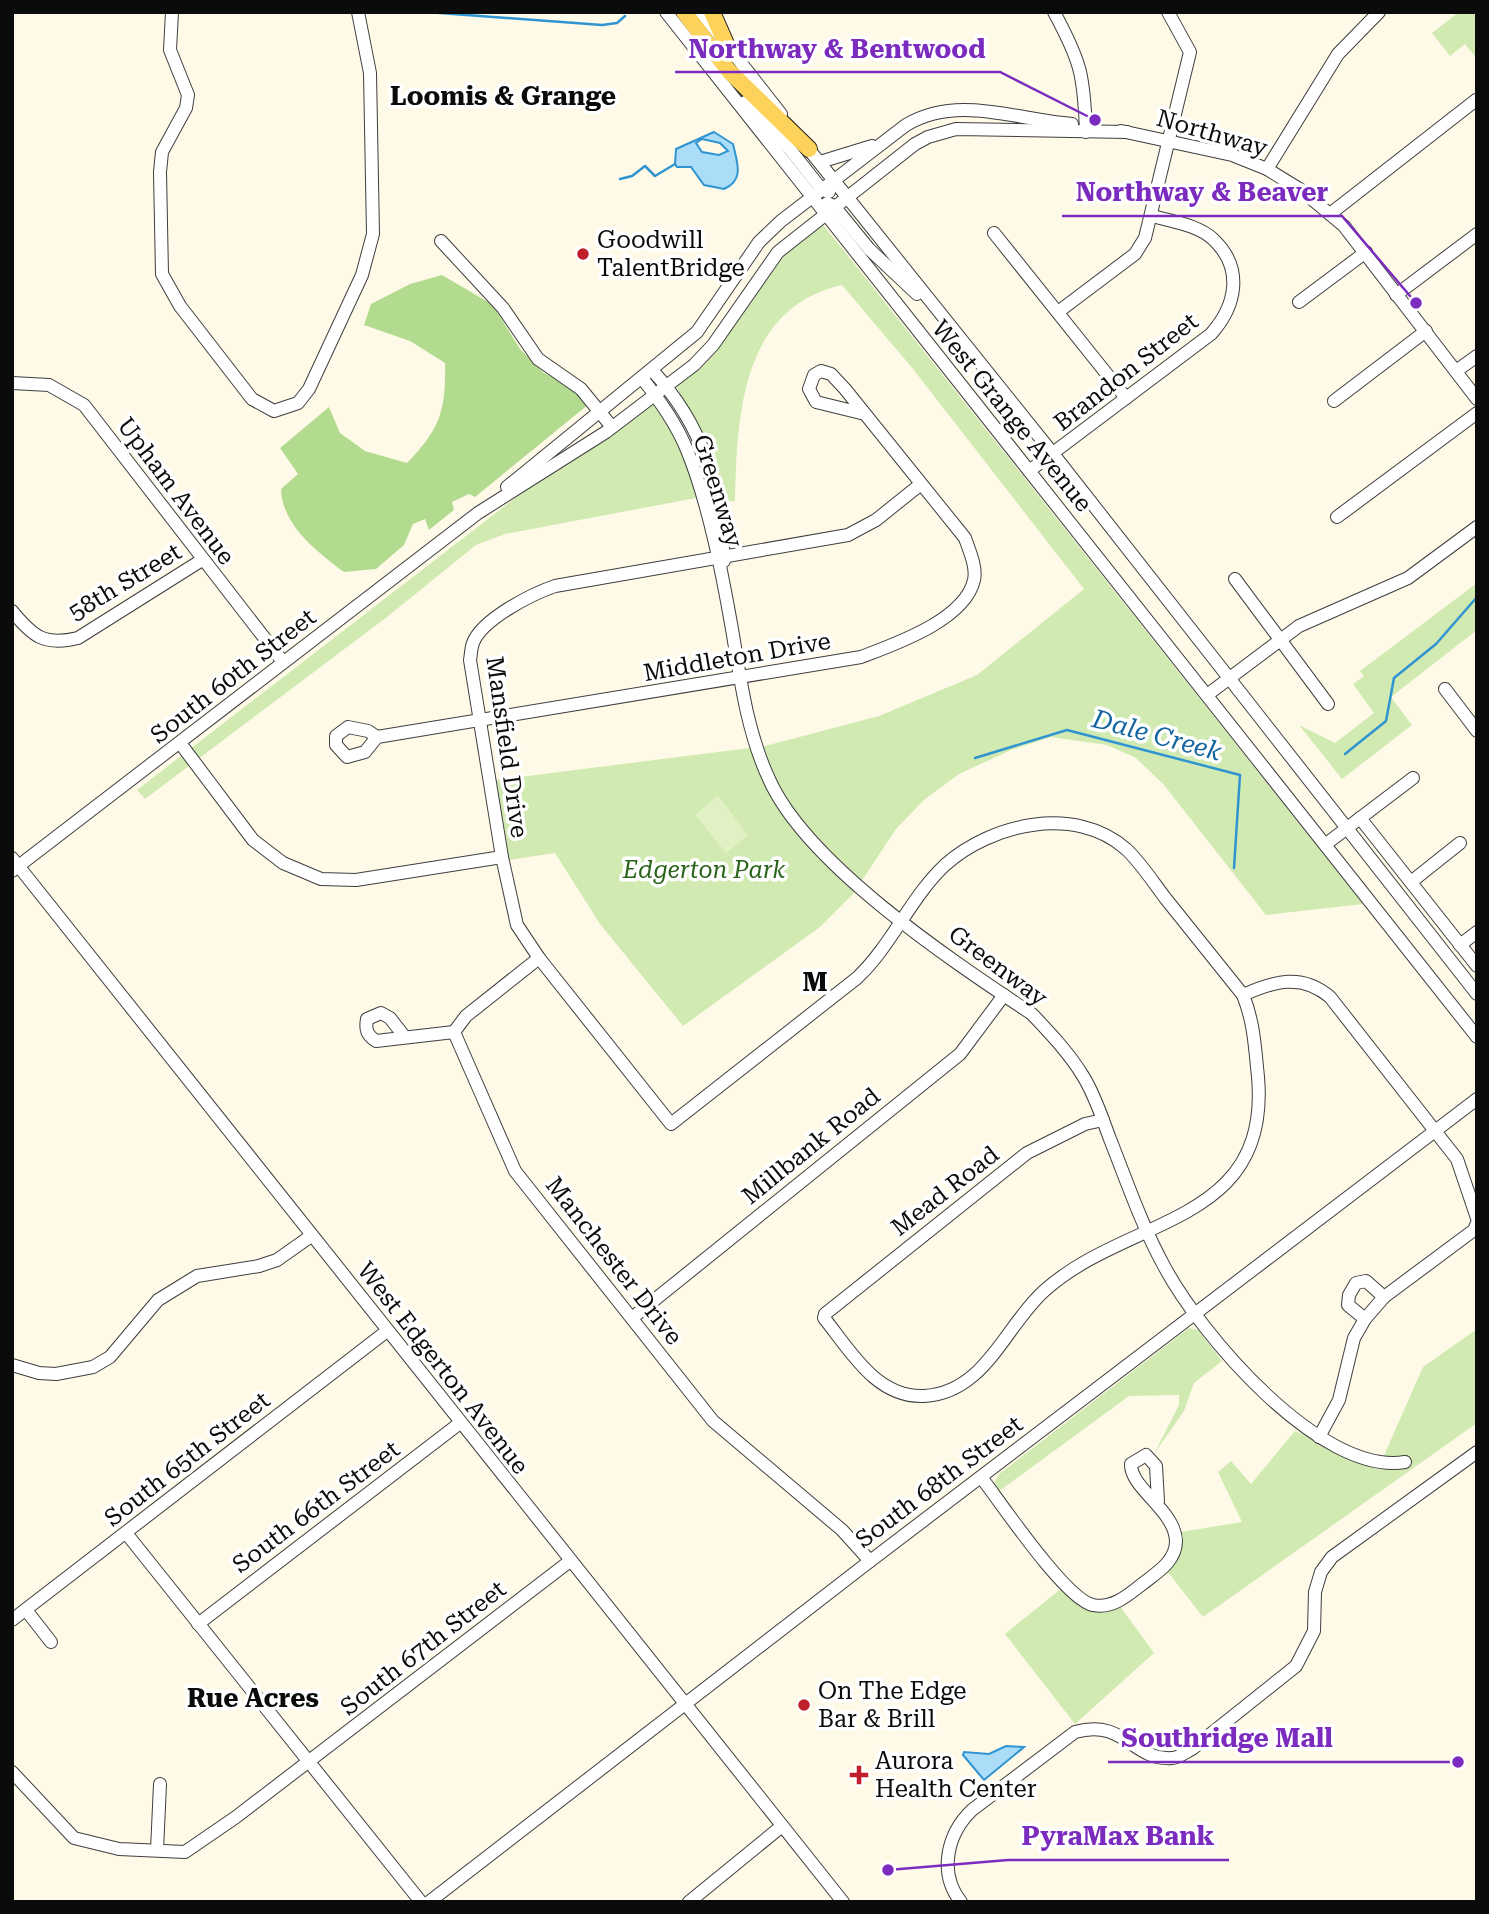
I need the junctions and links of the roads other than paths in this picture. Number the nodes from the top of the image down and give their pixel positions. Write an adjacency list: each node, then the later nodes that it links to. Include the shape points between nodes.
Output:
1 (172, 12): 2 (street, via 170,50 188,95 186,108 162,152 162,274 180,306 253,399 274,411 298,403 309,389 362,275 373,234 370,73)
2 (358, 12)
3 (666, 12): 19 (street)
4 (684, 12): 15 (main road, via 729,71)
5 (701, 12): 10 (street, West Grange Avenue)
6 (712, 12): 10 (main road)
7 (1054, 12): 12 (street, via 1078,57)
8 (1168, 12): 14 (street, via 1190,52)
9 (1379, 12): 17 (street, via 1338,54)
10 (726, 44): 15 (street, West Grange Avenue)
11 (1476, 100): 22 (street)
12 (1086, 128): 13 (street, Northway, via 961,108 926,114); 14 (street, Northway); 20 (street, Northway, via 941,132 915,144)
13 (888, 138): 16 (street); 18 (street, Northway)
14 (1169, 139): 17 (street, Northway); 23 (street)
15 (809, 149): 16 (street, West Grange Avenue)
16 (820, 162): 18 (street, West Grange Avenue)
17 (1267, 169): 22 (street, Northway)
18 (835, 181): 19 (street, South 60th Street); 20 (street, West Grange Avenue)
19 (816, 194): 20 (street); 21 (street); 35 (street, South 60th Street, via 759,242 709,317)
20 (847, 197): 21 (street, South 60th Street); 31 (street, West Grange Avenue)
21 (829, 210): 31 (street); 37 (street, South 60th Street, via 778,252 713,345); 47 (street, West Grange Avenue)
22 (1330, 214): 27 (street, Northway)
23 (1153, 216): 30 (street, via 1135,254); 39 (street, Brandon Street, via 1213,239 1232,275 1233,297 1227,317 1211,334)
24 (994, 233): 30 (street)
25 (1477, 234): 28 (street)
26 (440, 241): 42 (street, via 503,308 538,359 581,389)
27 (1366, 252): 28 (street, Northway); 29 (street)
28 (1396, 295): 32 (street, Northway)
29 (1299, 302)
30 (1058, 312): 39 (street)
31 (950, 326): 46 (street, West Grange Avenue)
32 (1426, 331): 34 (street, Northway); 41 (street)
33 (1477, 356): 34 (street)
34 (1457, 372): 40 (street, Northway)
35 (647, 374): 37 (street, Greenway); 38 (street, Greenway); 42 (street, South 60th Street)
36 (12, 383): 53 (street, Upham Avenue, via 49,385 84,405)
37 (667, 386): 38 (street, South 60th Street); 52 (street, Greenway, via 709,461 717,493)
38 (655, 395): 45 (street, South 60th Street); 52 (street, Greenway, via 686,448)
39 (1126, 398): 46 (street, Brandon Street)
40 (1477, 399)
41 (1334, 401)
42 (600, 410): 45 (street); 49 (street, South 60th Street)
43 (1477, 413): 50 (street)
44 (864, 414): 48 (street)
45 (612, 427): 49 (street, South 60th Street)
46 (1054, 455): 47 (street, Brandon Street); 58 (street, West Grange Avenue)
47 (1029, 471): 61 (street, West Grange Avenue)
48 (921, 484): 52 (street, Mansfield Drive, via 876,520 848,535); 59 (street, Middleton Drive, via 965,538 974,579 964,600 903,641 861,657)
49 (478, 513): 57 (street, South 60th Street)
50 (1337, 517)
51 (1477, 527): 56 (street, via 1408,578 1323,613)
52 (721, 559): 59 (street, Greenway); 63 (street, Mansfield Drive, via 555,586 532,594 484,627 472,643 470,660)
53 (202, 560): 55 (street, 58th Street, via 78,638 56,643 30,632); 57 (street, Upham Avenue)
54 (1235, 579): 56 (street)
55 (12, 611)
56 (1280, 640): 58 (street); 62 (street)
57 (283, 662): 66 (street, South 60th Street)
58 (1229, 677): 61 (street); 69 (street, West Grange Avenue)
59 (740, 678): 63 (street, Middleton Drive); 75 (street, Greenway, via 750,727 769,781 806,835 852,881)
60 (1445, 690): 64 (street)
61 (1207, 695): 71 (street, West Grange Avenue)
62 (1328, 704)
63 (480, 722): 65 (street, Middleton Drive); 72 (street, Mansfield Drive)
64 (1477, 731)
65 (377, 737)
66 (180, 743): 72 (street, via 253,840 283,863 321,879 356,880); 73 (street, South 60th Street)
67 (1413, 778): 68 (street)
68 (1360, 818): 69 (street); 74 (street)
69 (1346, 826): 71 (street); 80 (street, West Grange Avenue)
70 (1460, 843): 74 (street)
71 (1326, 844): 85 (street, West Grange Avenue)
72 (502, 857): 78 (street, Mansfield Drive, via 517,925)
73 (14, 865): 91 (street, West Edgerton Avenue)
74 (1410, 882): 77 (street)
75 (903, 921): 78 (street, Mansfield Drive, via 877,960 858,978 671,1124); 81 (street, Greenway); 82 (street, via 930,881 970,846 1019,827 1065,824 1088,828 1125,849)
76 (1477, 932): 77 (street)
77 (1460, 945): 79 (street)
78 (539, 958): 83 (street, via 466,1016)
79 (1477, 966)
80 (1477, 993)
81 (1004, 995): 87 (street, Greenway, via 1032,1014 1055,1038 1084,1077); 94 (street, Millbank Road, via 960,1054)
82 (1242, 995): 88 (street, via 1299,980 1317,986); 90 (street, via 1252,1019 1261,1108 1256,1134 1245,1161 1227,1185 1198,1206)
83 (454, 1032): 84 (street); 94 (street, Manchester Drive, via 515,1171)
84 (404, 1036)
85 (1477, 1037)
86 (1477, 1099): 88 (street, South 68th Street)
87 (1103, 1120): 90 (street, Greenway); 90 (street, Mead Road, via 1085,1124 1027,1153 824,1318 868,1373 886,1387 924,1396 945,1392 982,1368 1044,1291 1084,1260)
88 (1435, 1130): 89 (street, via 1457,1159); 93 (street, South 68th Street)
89 (1477, 1220): 92 (street, via 1474,1230)
90 (1146, 1231): 93 (street, Greenway)
91 (311, 1236): 96 (street, West Edgerton Avenue); 97 (street, via 259,1266 197,1276 158,1300 110,1357 93,1367 56,1374)
92 (1384, 1297): 95 (street); 95 (street, via 1366,1281 1356,1283 1348,1305)
93 (1196, 1314): 99 (street, Greenway, via 1273,1403); 102 (street, South 68th Street)
94 (632, 1318): 106 (street, Manchester Drive, via 713,1421 842,1530)
95 (1364, 1318): 99 (street, via 1354,1338 1339,1399)
96 (387, 1331): 98 (street, West Edgerton Avenue); 104 (street, South 65th Street)
97 (12, 1365)
98 (460, 1423): 105 (street, West Edgerton Avenue); 109 (street, South 66th Street)
99 (1319, 1437): 101 (street, Greenway, via 1387,1465)
100 (1477, 1452): 121 (street, via 1332,1557 1315,1592 1314,1631 1296,1666 1192,1749 1173,1758 1147,1753 1114,1731 1093,1727 1075,1732 972,1810 959,1822 946,1860)
101 (1405, 1462)
102 (981, 1477): 103 (street, via 1069,1591 1090,1605 1120,1600 1171,1560 1175,1530); 106 (street, South 68th Street)
103 (1158, 1501)
104 (126, 1533): 107 (street, South 65th Street); 109 (street)
105 (570, 1561): 111 (street, West Edgerton Avenue); 112 (street, South 67th Street)
106 (870, 1561): 111 (street, South 68th Street)
107 (26, 1610): 108 (street, South 65th Street); 110 (street)
108 (12, 1620)
109 (198, 1624): 112 (street)
110 (51, 1642)
111 (684, 1704): 115 (street, West Edgerton Avenue); 118 (street, South 68th Street)
112 (308, 1763): 116 (street, South 67th Street, via 185,1852); 117 (street)
113 (12, 1772): 116 (street, South 67th Street, via 75,1839 119,1849)
114 (160, 1784): 116 (street)
115 (782, 1826): 119 (street); 120 (street, West Edgerton Avenue)
116 (158, 1850)
117 (421, 1902)
118 (429, 1902)
119 (689, 1902)
120 (843, 1902)
121 (961, 1902)

